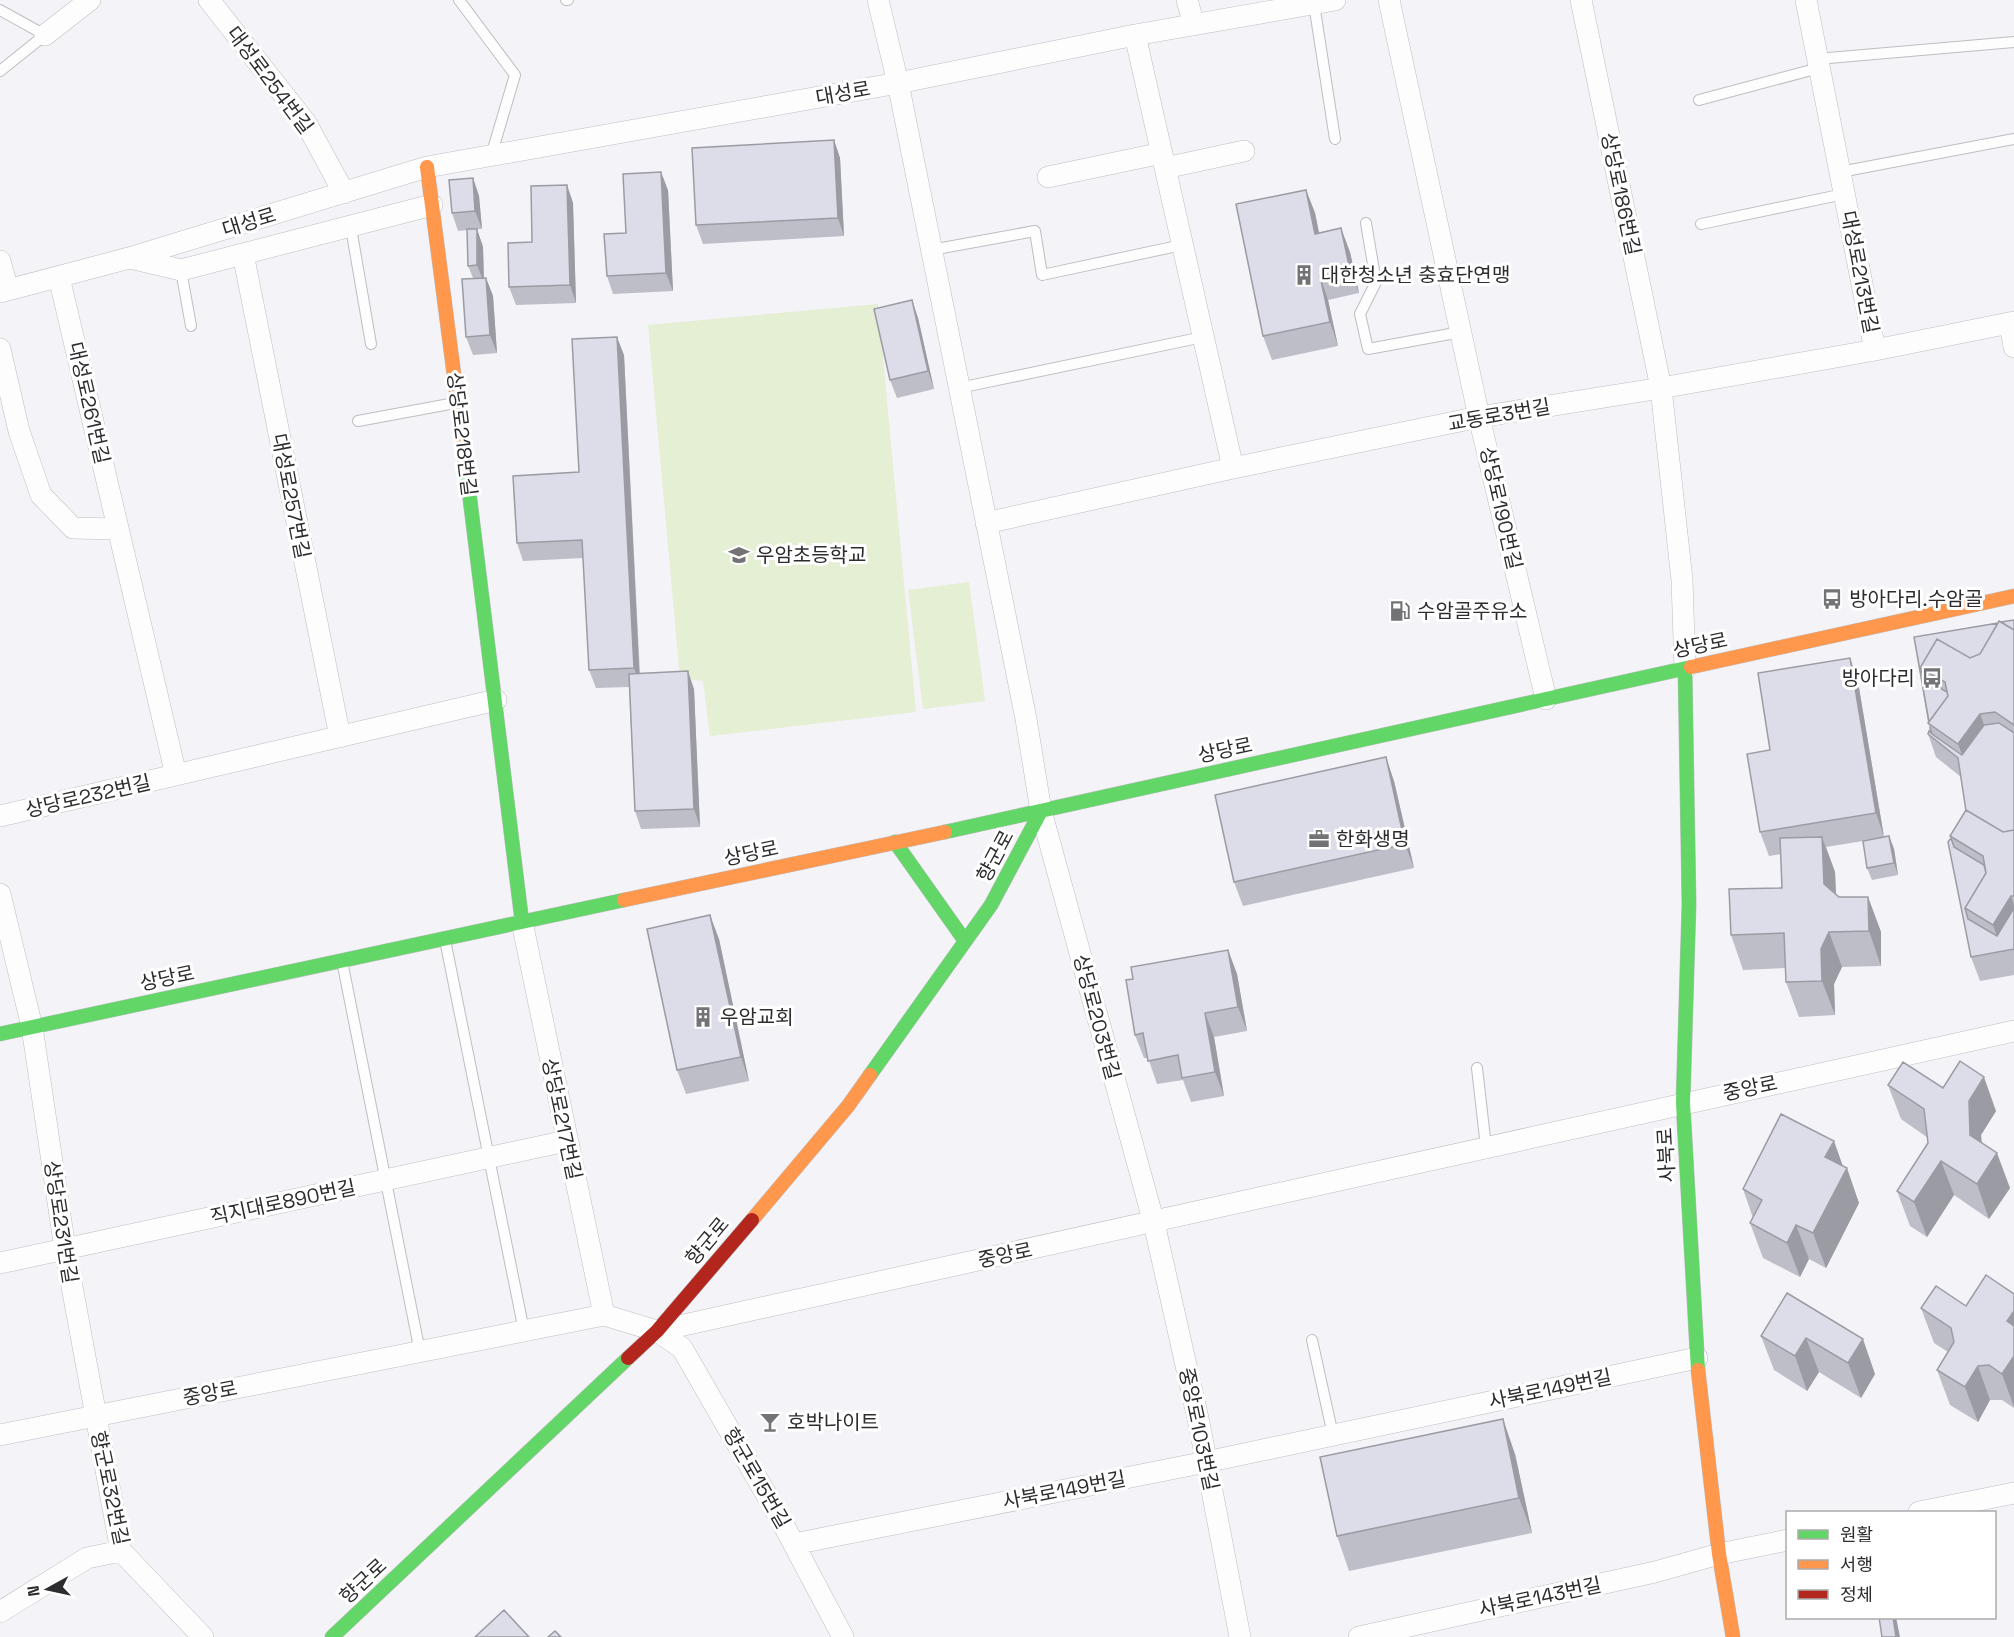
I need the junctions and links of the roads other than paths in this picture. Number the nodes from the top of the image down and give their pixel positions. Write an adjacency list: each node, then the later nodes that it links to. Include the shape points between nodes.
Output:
1 (90, 0): 12 (street)
2 (209, 0): 27 (street, 대성로254번길, via 306,123)
3 (459, 0): 22 (lane, via 515,75)
4 (878, 0): 17 (street, 상당로203번길)
5 (1187, 0): 11 (street)
6 (1389, 0): 43 (street, 상당로190번길)
7 (1581, 0): 50 (street, 상당로186번길)
8 (1806, 0): 15 (street, 대성로213번길)
9 (1309, 3): 11 (street, 대성로); 19 (lane)
10 (0, 10): 12 (lane)
11 (1194, 25): 13 (street, 대성로)
12 (45, 35): 16 (lane)
13 (1135, 35): 17 (street, 대성로); 23 (street)
14 (2014, 42): 15 (lane)
15 (1818, 64): 18 (lane); 25 (street, 대성로213번길)
16 (0, 71)
17 (898, 83): 22 (street, 대성로); 34 (street, 상당로203번길)
18 (1699, 100)
19 (1335, 139)
20 (2014, 139): 25 (lane)
21 (1244, 151): 23 (street)
22 (491, 156): 24 (street, 대성로)
23 (1163, 161): 26 (street); 33 (street)
24 (427, 168): 27 (street, 대성로); 29 (street, 상당로218번길)
25 (1840, 172): 28 (street, 대성로213번길)
26 (1048, 177)
27 (344, 193): 36 (street, 대성로)
28 (1844, 194): 31 (lane, 대성로213번길); 48 (street, 대성로213번길)
29 (432, 205): 32 (street); 51 (street, 상당로218번길)
30 (1366, 223): 43 (lane, via 1376,282 1360,314 1368,349)
31 (1701, 224)
32 (351, 228): 35 (street); 45 (lane)
33 (1182, 245): 34 (lane, via 1042,275 1035,231); 44 (street)
34 (932, 250): 49 (street, 상당로203번길)
35 (243, 254): 38 (street); 61 (street, 대성로257번길)
36 (129, 258): 38 (street); 39 (street, 대성로)
37 (0, 261): 40 (street, 대성로)
38 (181, 270): 42 (lane)
39 (59, 277): 40 (street, 대성로); 56 (street, 대성로261번길)
40 (4, 291)
41 (2012, 322): 46 (street); 48 (street, 교동로3번길)
42 (191, 326)
43 (1461, 332): 52 (street, 상당로190번길)
44 (1203, 337): 49 (lane); 54 (street)
45 (371, 344)
46 (2014, 347)
47 (0, 349): 56 (street, via 19,431 41,495 73,528)
48 (1875, 350): 50 (street, 교동로3번길)
49 (959, 388): 55 (street, 상당로203번길)
50 (1661, 388): 52 (street, 교동로3번길); 58 (street, 상당로186번길, via 1682,580)
51 (458, 403): 53 (lane); 60 (street, 상당로218번길)
52 (1479, 417): 54 (street, 교동로3번길); 59 (street, 상당로190번길)
53 (358, 421)
54 (1233, 468): 55 (street, 교동로3번길)
55 (986, 523): 63 (street, 상당로203번길)
56 (118, 529): 62 (street, 대성로261번길)
57 (2014, 596): 58 (street, 상당로)
58 (1685, 669): 59 (street, 상당로); 75 (street, 사북로, via 1689,904)
59 (1546, 699): 63 (street, 상당로)
60 (496, 700): 61 (street); 67 (street, 상당로218번길)
61 (340, 737): 62 (street)
62 (176, 775): 64 (street, 상당로232번길)
63 (1041, 811): 65 (street, 상당로); 69 (street, 향군로, via 991,905); 80 (street, 상당로203번길)
64 (0, 816)
65 (895, 842): 67 (street, 상당로); 69 (street)
66 (0, 894): 71 (street)
67 (522, 922): 68 (street, 상당로); 76 (street, 상당로217번길)
68 (444, 939): 70 (street, 상당로); 78 (lane)
69 (965, 941): 84 (street, 향군로, via 848,1106)
70 (342, 961): 71 (street, 상당로); 79 (lane)
71 (32, 1027): 73 (street, 상당로); 81 (street, 상당로231번길)
72 (2014, 1031): 75 (street, 중앙로)
73 (0, 1034)
74 (1477, 1068): 77 (lane)
75 (1683, 1103): 77 (street, 중앙로); 88 (street, 사북로)
76 (566, 1141): 78 (street, 직지대로890번길); 83 (street, 상당로217번길)
77 (1486, 1148): 80 (street, 중앙로)
78 (490, 1158): 79 (street, 직지대로890번길); 85 (lane)
79 (386, 1180): 81 (street, 직지대로890번길); 87 (lane)
80 (1154, 1223): 84 (street, 중앙로); 92 (street, 중앙로103번길)
81 (65, 1249): 82 (street, 직지대로890번길); 89 (street, 상당로231번길)
82 (0, 1263)
83 (604, 1315): 84 (street, 중앙로); 85 (street, 중앙로)
84 (657, 1330): 96 (street, 향군로15번길, via 682,1348); 101 (street, 향군로)
85 (524, 1331): 87 (street, 중앙로)
86 (1312, 1340): 91 (lane)
87 (420, 1352): 89 (street, 중앙로)
88 (1697, 1358): 91 (street, 사북로149번길); 98 (street, 사북로)
89 (94, 1416): 90 (street, 중앙로); 97 (street, 향군로32번길)
90 (0, 1435)
91 (1333, 1435): 92 (street, 사북로149번길)
92 (1206, 1462): 96 (street, 사북로149번길); 103 (street, 중앙로103번길)
93 (2014, 1493): 94 (street)
94 (1924, 1511)
95 (1786, 1540): 98 (street, 사북로143번길)
96 (794, 1544): 102 (street, 향군로15번길)
97 (121, 1551): 99 (street, via 87,1558); 100 (street, 향군로32번길)
98 (1719, 1554): 104 (street, 사북로143번길, via 1655,1572); 105 (street, 사북로)
99 (0, 1612)
100 (202, 1637)
101 (332, 1637)
102 (843, 1637)
103 (1240, 1637)
104 (1359, 1637)
105 (1733, 1637)

